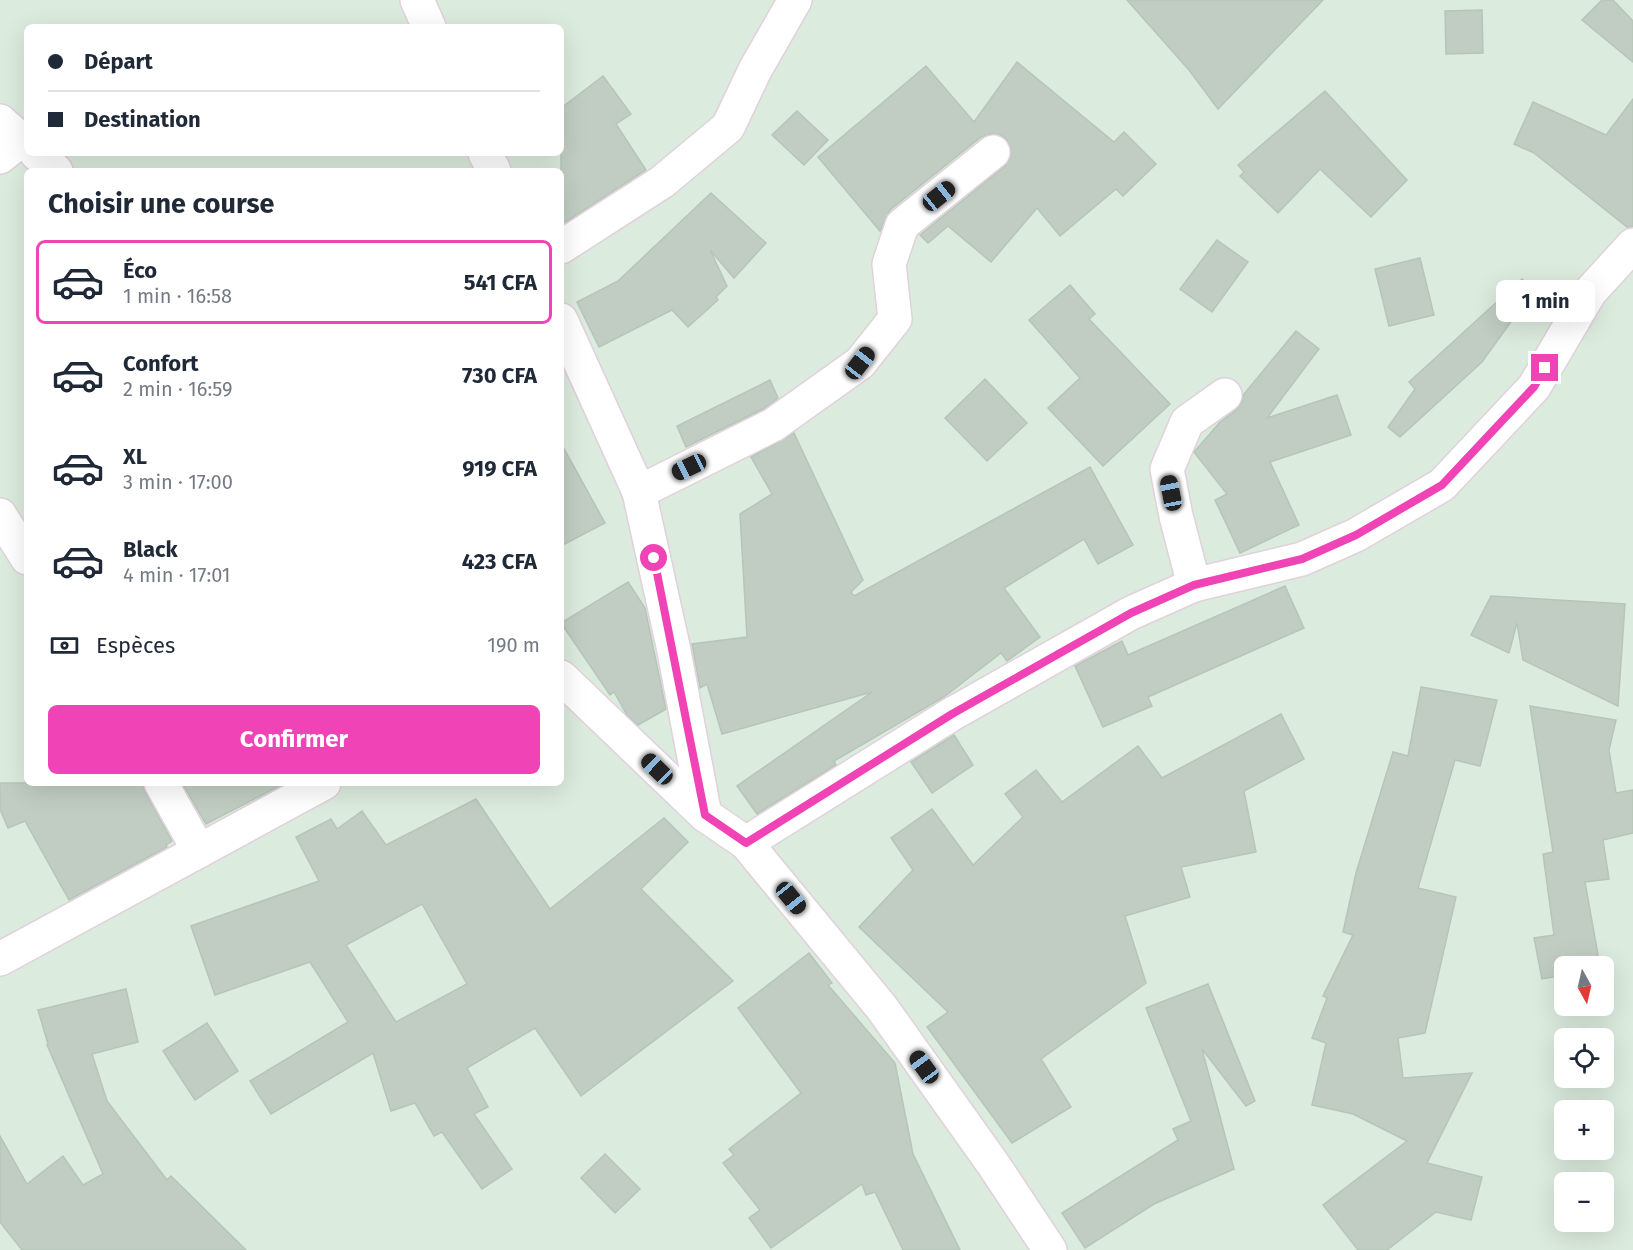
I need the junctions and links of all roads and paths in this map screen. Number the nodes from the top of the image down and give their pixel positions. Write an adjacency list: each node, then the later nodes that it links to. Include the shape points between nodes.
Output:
1 (417, 0): 3 (street)
2 (795, 0): 7 (street, via 728,127 662,182)
3 (428, 24)
4 (993, 152): 11 (street, via 902,225 889,264 895,319 860,363 773,425)
5 (35, 156): 6 (street)
6 (52, 168)
7 (564, 245)
8 (1633, 245): 14 (street, via 1590,292 1534,387 1442,485 1356,535 1302,559)
9 (564, 327): 11 (street)
10 (1225, 395): 14 (street, via 1187,423 1167,469)
11 (639, 492): 18 (street)
12 (0, 514): 13 (street)
13 (24, 553)
14 (1194, 585): 19 (street, via 1131,613 952,714)
15 (564, 680): 18 (street)
16 (163, 786): 20 (street)
17 (318, 786): 20 (street)
18 (705, 815): 19 (street)
19 (746, 843): 22 (street, via 882,1008)
20 (199, 851): 21 (street)
21 (0, 959)
22 (1050, 1250)

